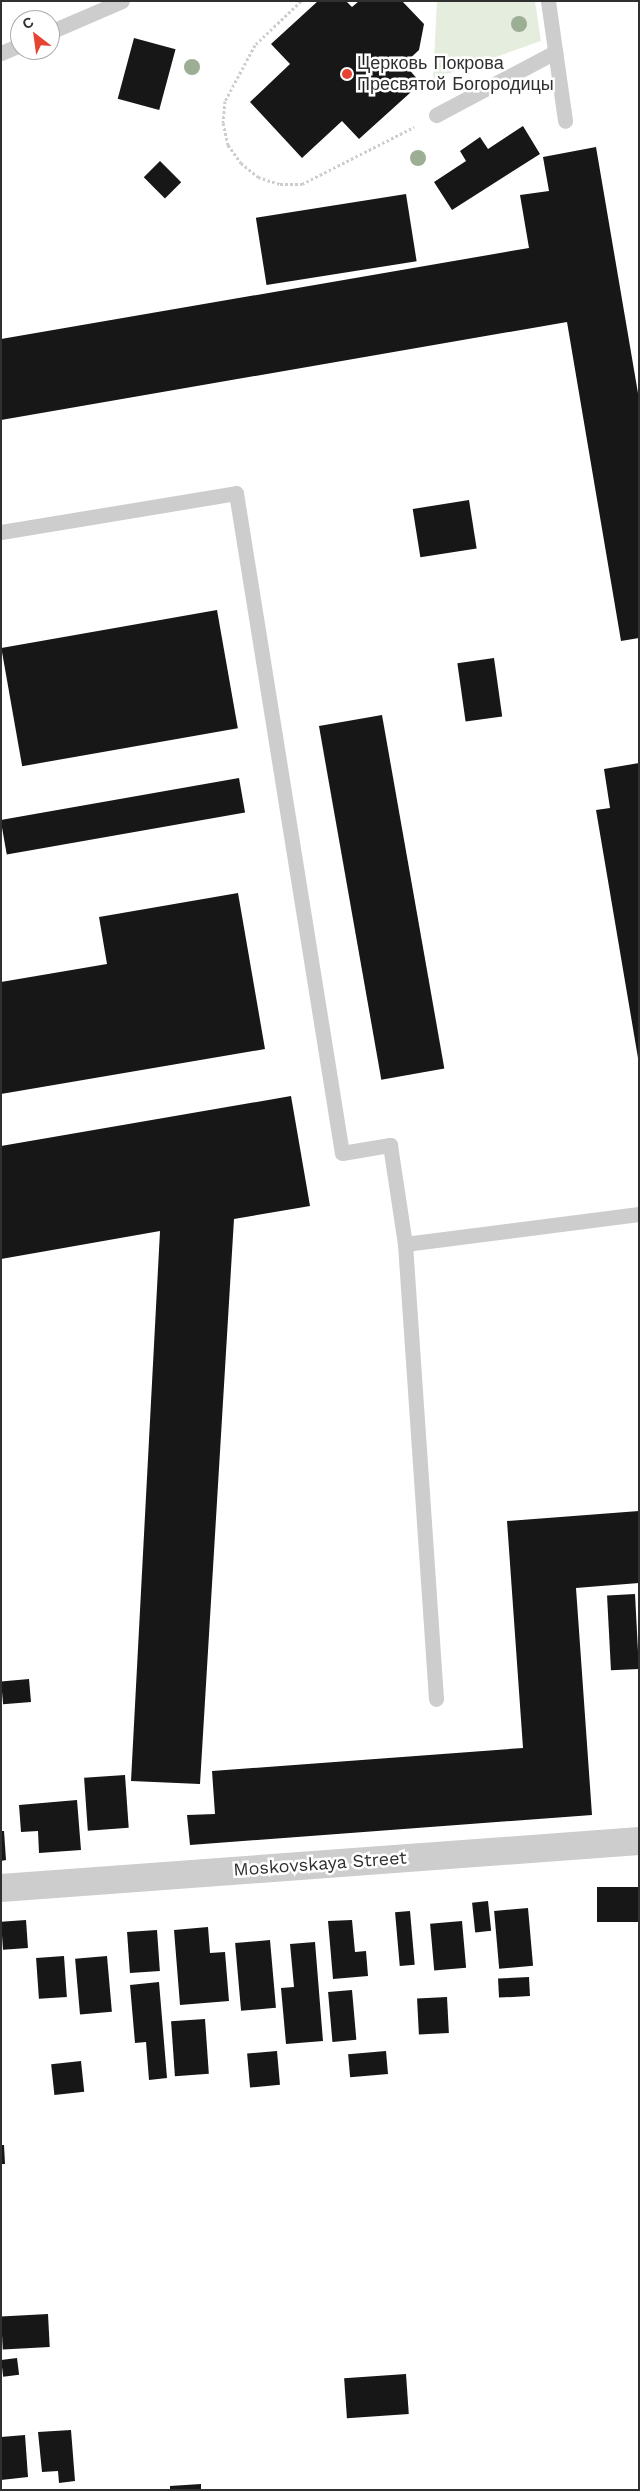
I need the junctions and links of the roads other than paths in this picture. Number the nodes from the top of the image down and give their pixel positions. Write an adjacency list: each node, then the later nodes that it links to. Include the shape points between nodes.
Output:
1 (122, 1): 3 (lane)
2 (548, 1): 4 (lane)
3 (60, 28)
4 (555, 52): 5 (lane); 6 (lane)
5 (436, 115)
6 (565, 121)
7 (1, 532): 9 (lane, via 236,493 342,1153 390,1145)
8 (639, 1214): 9 (lane)
9 (405, 1244): 10 (lane)
10 (436, 1699)
11 (639, 1840): 12 (street, Moskovskaya Street)
12 (1, 1888)

